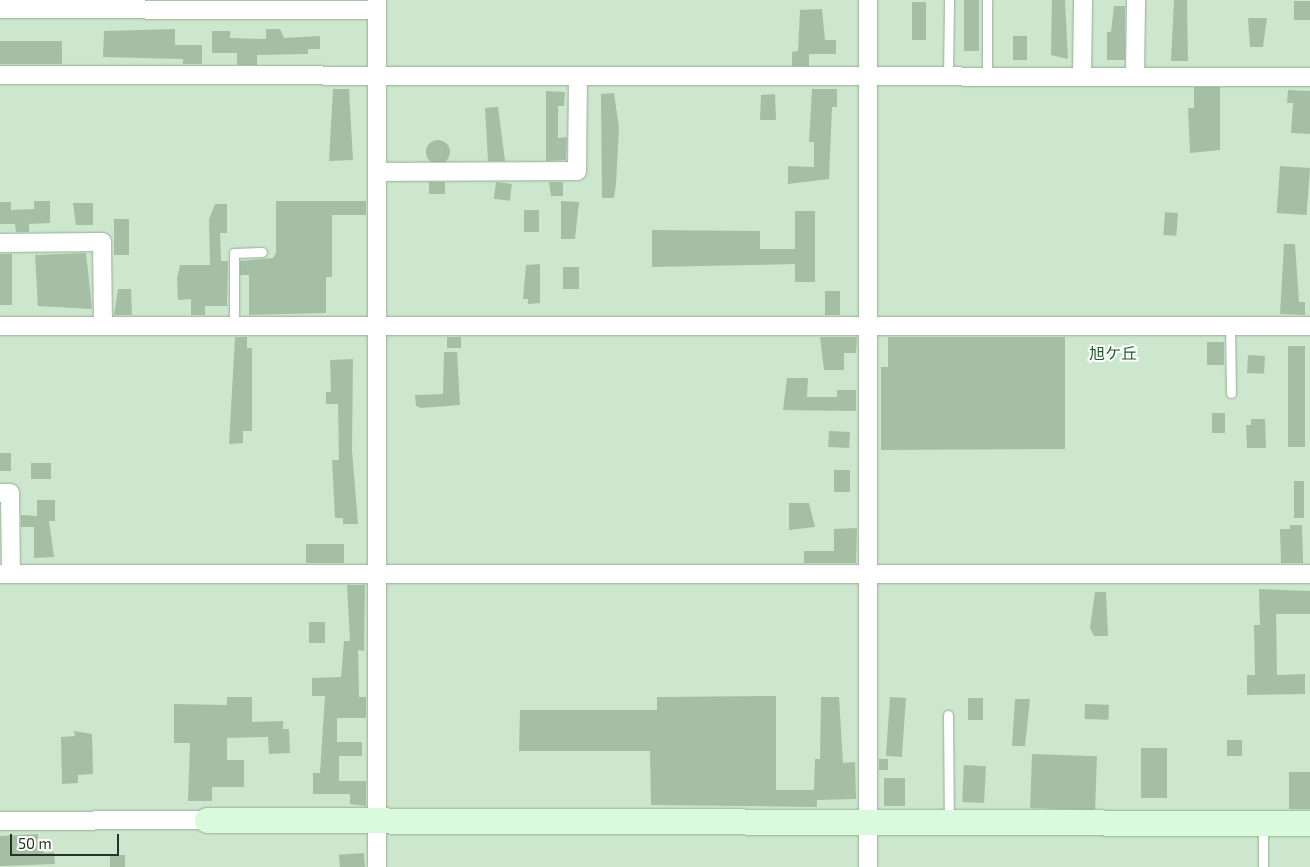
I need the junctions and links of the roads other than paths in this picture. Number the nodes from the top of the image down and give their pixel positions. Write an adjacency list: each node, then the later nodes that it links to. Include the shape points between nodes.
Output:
1 (868, 0): 15 (street)
2 (950, 0): 9 (lane)
3 (987, 0): 10 (lane)
4 (1083, 0): 11 (street)
5 (1136, 0): 12 (street)
6 (377, 5): 7 (street); 13 (street)
7 (0, 9)
8 (0, 74): 13 (street)
9 (948, 75): 10 (street); 15 (street)
10 (987, 75): 11 (street)
11 (1082, 75): 12 (street)
12 (1134, 75): 16 (street)
13 (377, 76): 14 (street); 17 (street)
14 (578, 76): 15 (street); 17 (street, via 576,171)
15 (867, 76): 20 (street)
16 (1310, 77)
17 (377, 172): 25 (street)
18 (0, 243): 23 (street, via 102,242)
19 (262, 252): 26 (lane, via 234,253)
20 (868, 324): 21 (street); 25 (street); 32 (street)
21 (1230, 325): 24 (street); 27 (lane)
22 (0, 326): 23 (street)
23 (103, 326): 26 (street)
24 (1310, 326)
25 (377, 327): 26 (street); 30 (street)
26 (234, 328)
27 (1231, 393)
28 (0, 493): 29 (street, via 10,493)
29 (6, 574): 30 (street)
30 (376, 574): 32 (street); 35 (street)
31 (1310, 574): 32 (street)
32 (866, 575): 40 (street)
33 (948, 715): 37 (lane)
34 (207, 820): 35 (street); 36 (street)
35 (377, 820): 40 (street); 41 (street)
36 (0, 821)
37 (949, 823): 38 (street); 40 (street)
38 (1263, 823): 39 (street); 43 (lane)
39 (1310, 823)
40 (868, 824): 42 (street)
41 (377, 867)
42 (868, 867)
43 (1263, 867)

